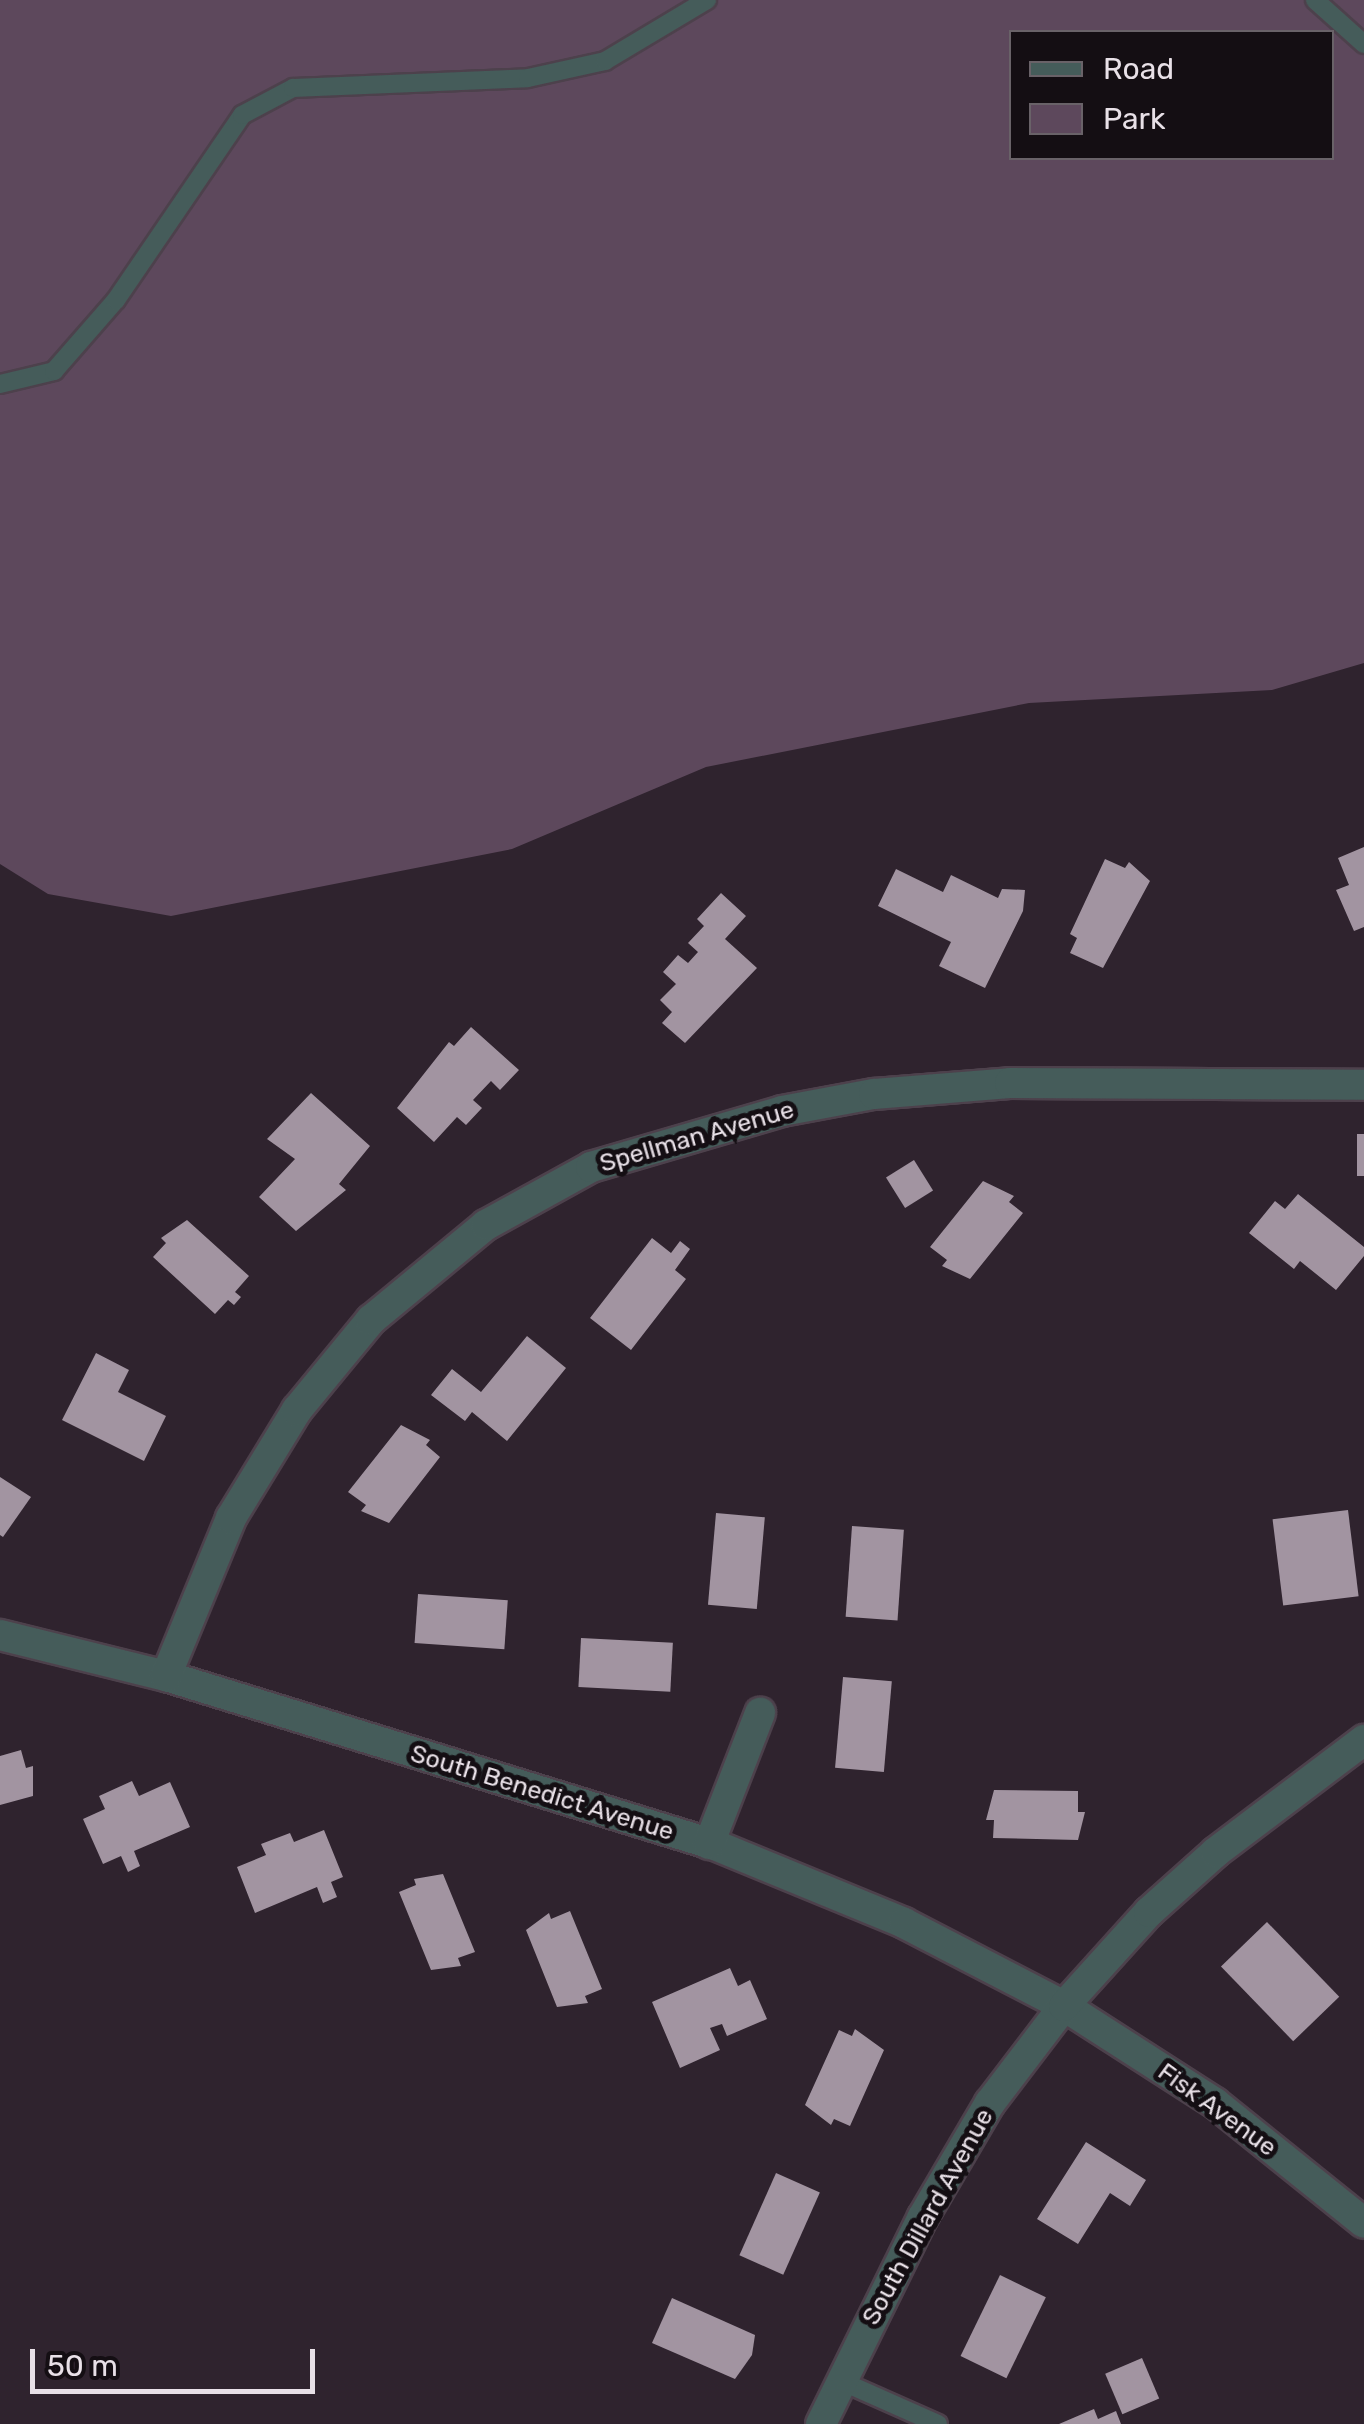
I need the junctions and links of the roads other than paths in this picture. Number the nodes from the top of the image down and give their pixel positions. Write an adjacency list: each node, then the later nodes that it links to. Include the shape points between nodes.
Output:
1 (708, 0): 4 (lane, via 606,62 528,78 293,88 242,114 116,300 54,372)
2 (1315, 0): 3 (lane)
3 (1364, 44)
4 (0, 384)
5 (1364, 1086): 7 (street, Spellman Avenue, via 1010,1082 874,1094 782,1111 591,1167 486,1225 371,1320 297,1410 248,1488)
6 (0, 1635): 7 (street, South Benedict Avenue)
7 (166, 1676): 10 (street, South Benedict Avenue)
8 (760, 1713): 10 (street)
9 (1364, 1740): 11 (street, South Dillard Avenue, via 1216,1852 1149,1912)
10 (709, 1844): 11 (street, South Benedict Avenue, via 904,1923)
11 (1064, 2006): 12 (street, Fisk Avenue, via 1215,2103); 13 (street, South Dillard Avenue, via 990,2103 923,2217)
12 (1364, 2223)
13 (841, 2381): 14 (street, South Dillard Avenue); 15 (lane)
14 (821, 2424)
15 (938, 2424)

